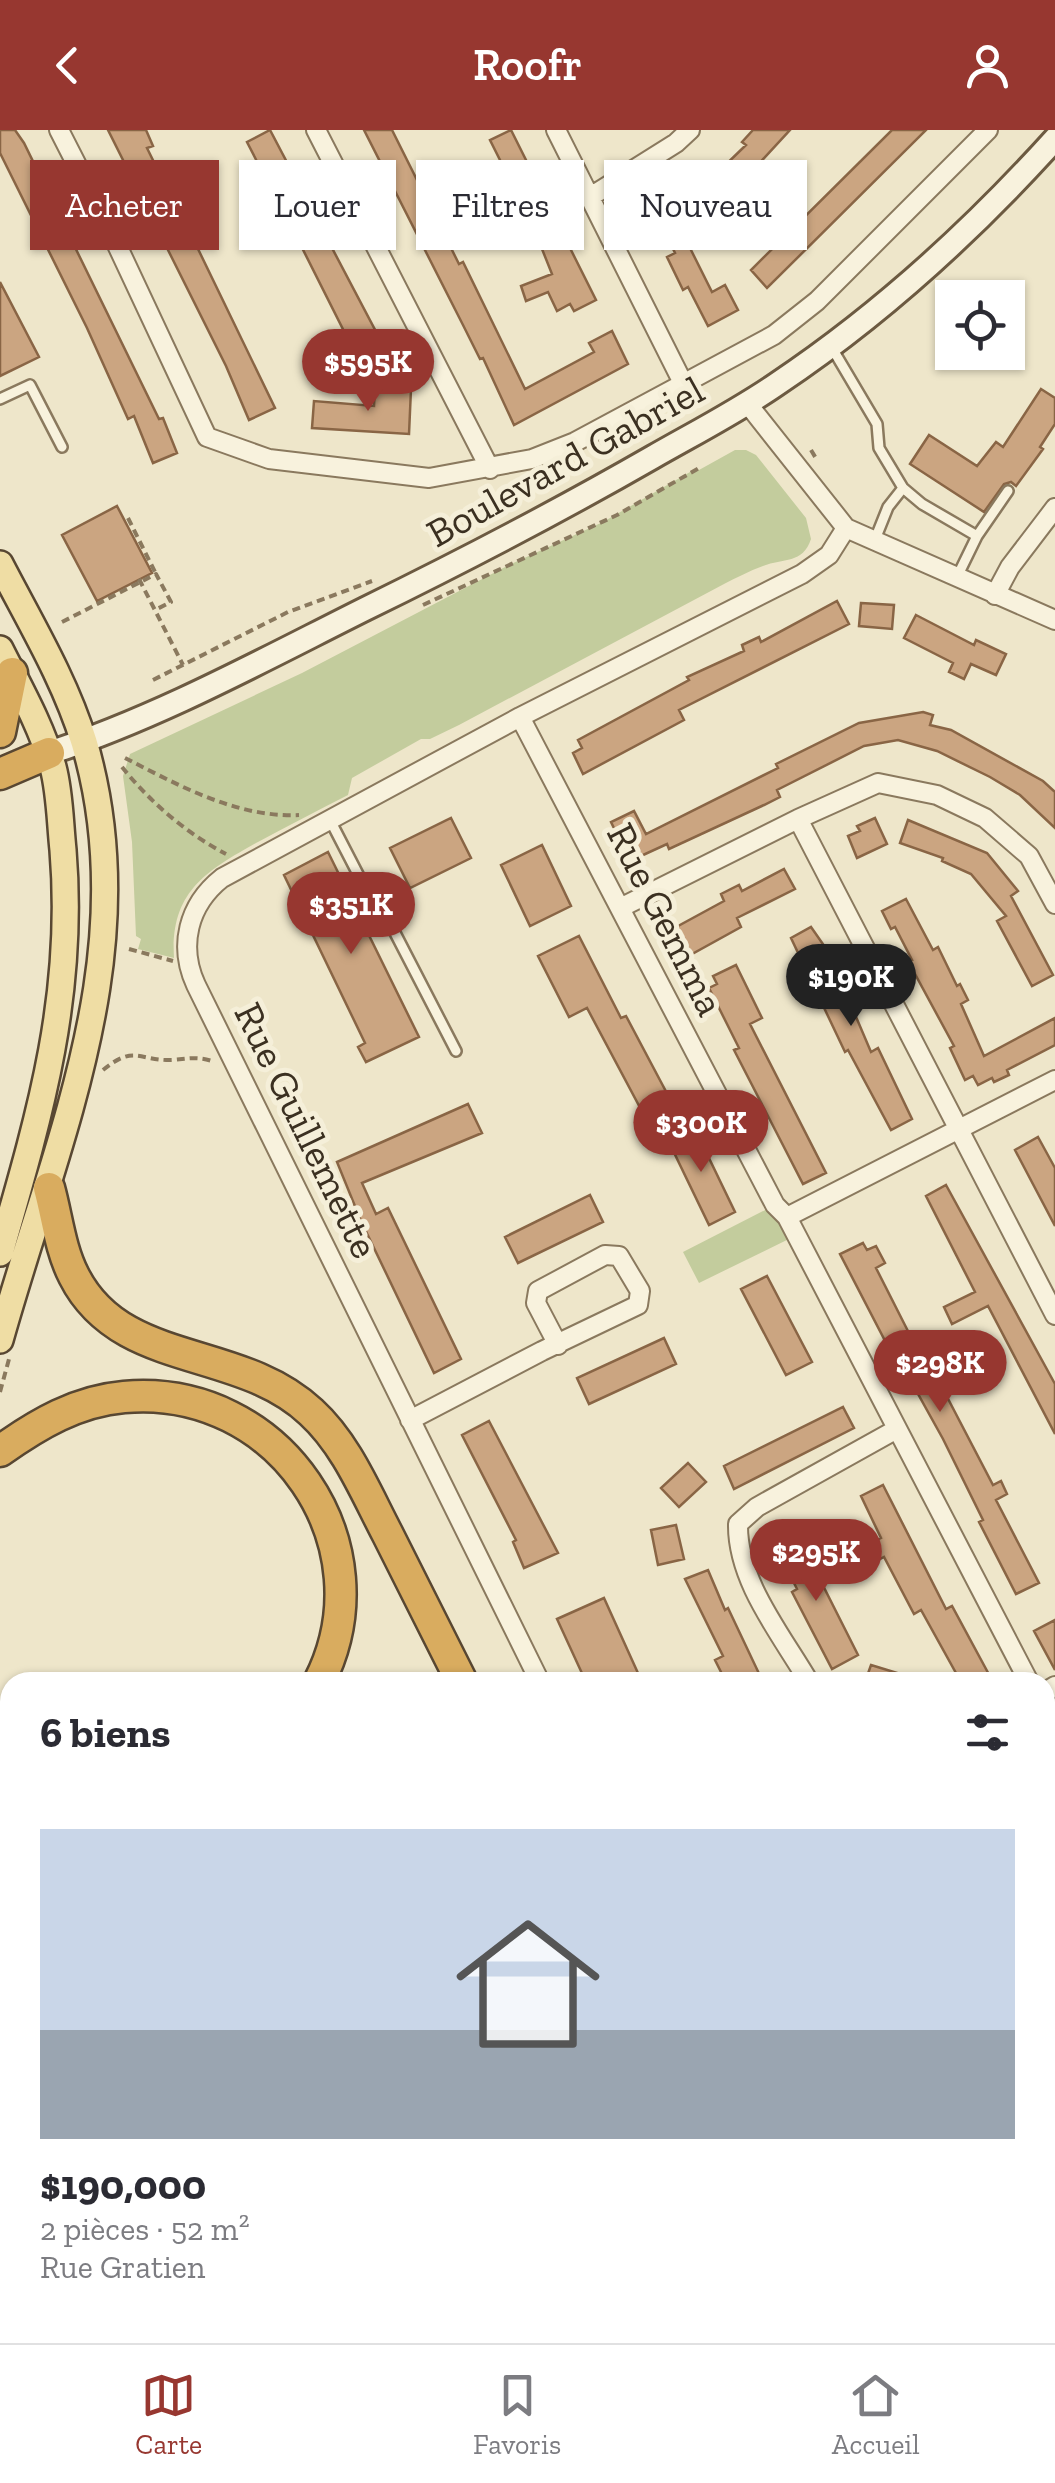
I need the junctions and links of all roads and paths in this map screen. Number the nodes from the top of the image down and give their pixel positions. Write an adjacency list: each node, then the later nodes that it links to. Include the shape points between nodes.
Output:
1 (59, 130): 14 (street, via 207,437 268,459 349,471 429,478)
2 (316, 130): 14 (street)
3 (556, 130): 7 (street)
4 (690, 130): 7 (street)
5 (988, 130): 9 (street, via 817,300 768,338)
6 (1055, 139): 8 (street, Boulevard Gabriel, via 947,250)
7 (590, 197): 9 (street)
8 (830, 346): 11 (street, Boulevard Gabriel); 15 (lane, via 876,424 880,448)
9 (683, 384): 14 (street, via 575,442)
10 (0, 399): 12 (lane, via 30,385)
11 (747, 403): 19 (street); 37 (street, Boulevard Gabriel, via 508,538)
12 (62, 447)
13 (699, 468): 28 (path, Boulevard Gabriel, via 617,515)
14 (490, 470)
15 (902, 488): 20 (lane); 21 (lane)
16 (1008, 491): 20 (lane)
17 (1055, 508): 27 (street)
18 (131, 520): 23 (path)
19 (846, 528): 21 (street); 35 (street, Rue Guillemette, via 817,566)
20 (977, 536): 25 (lane)
21 (874, 542): 25 (street)
22 (0, 564): 37 (main road)
23 (156, 574): 26 (path); 29 (path, via 170,602)
24 (381, 578): 33 (path, via 288,612)
25 (956, 578): 27 (street)
26 (140, 580): 29 (path); 31 (path)
27 (995, 595): 30 (street)
28 (419, 607)
29 (155, 610): 33 (path)
30 (1055, 620)
31 (62, 622)
32 (6, 661): 36 (highway); 38 (main road)
33 (182, 665): 34 (path)
34 (153, 680)
35 (520, 717): 42 (street, Rue Guillemette); 46 (street, Rue Gemma)
36 (0, 732)
37 (84, 742): 38 (street, Boulevard Gabriel); 54 (main road, via 102,845 104,945 92,1025)
38 (48, 753): 41 (highway); 56 (main road, via 65,883 62,992 45,1086)
39 (125, 758): 42 (path, via 211,798 272,814)
40 (122, 767): 44 (path, via 180,824)
41 (0, 774)
42 (335, 817): 44 (street, Rue Guillemette); 49 (lane, via 377,912 393,929)
43 (798, 819): 45 (street, via 878,784 937,794 985,818 1029,856); 46 (street); 53 (street)
44 (240, 868): 50 (street, Rue Guillemette, via 197,905 186,950 192,977)
45 (1055, 904)
46 (622, 907): 55 (street, Rue Gemma, via 775,1205)
47 (129, 950): 48 (path)
48 (175, 962)
49 (456, 1050)
50 (238, 1069): 51 (path, via 191,1056 170,1060 133,1053); 60 (street, Rue Guillemette)
51 (100, 1074)
52 (1055, 1080): 53 (street)
53 (959, 1130): 55 (street); 57 (street)
54 (49, 1188): 58 (main road); 64 (highway, via 72,1272 102,1313 146,1340 266,1380 322,1422 358,1477)
55 (788, 1217): 61 (street, Rue Gemma)
56 (0, 1253)
57 (1055, 1315)
58 (0, 1340)
59 (558, 1345): 59 (street, via 640,1302 619,1256 604,1256 538,1292 536,1303); 60 (street)
60 (410, 1420): 65 (street, Rue Guillemette)
61 (897, 1428): 66 (street, via 738,1524 751,1584); 67 (street, Rue Gemma)
62 (0, 1451): 63 (highway, via 56,1416 124,1397 196,1404 257,1432 306,1483 337,1554 340,1612)
63 (323, 1672)
64 (457, 1672)
65 (535, 1672)
66 (803, 1672)
67 (1023, 1672)

